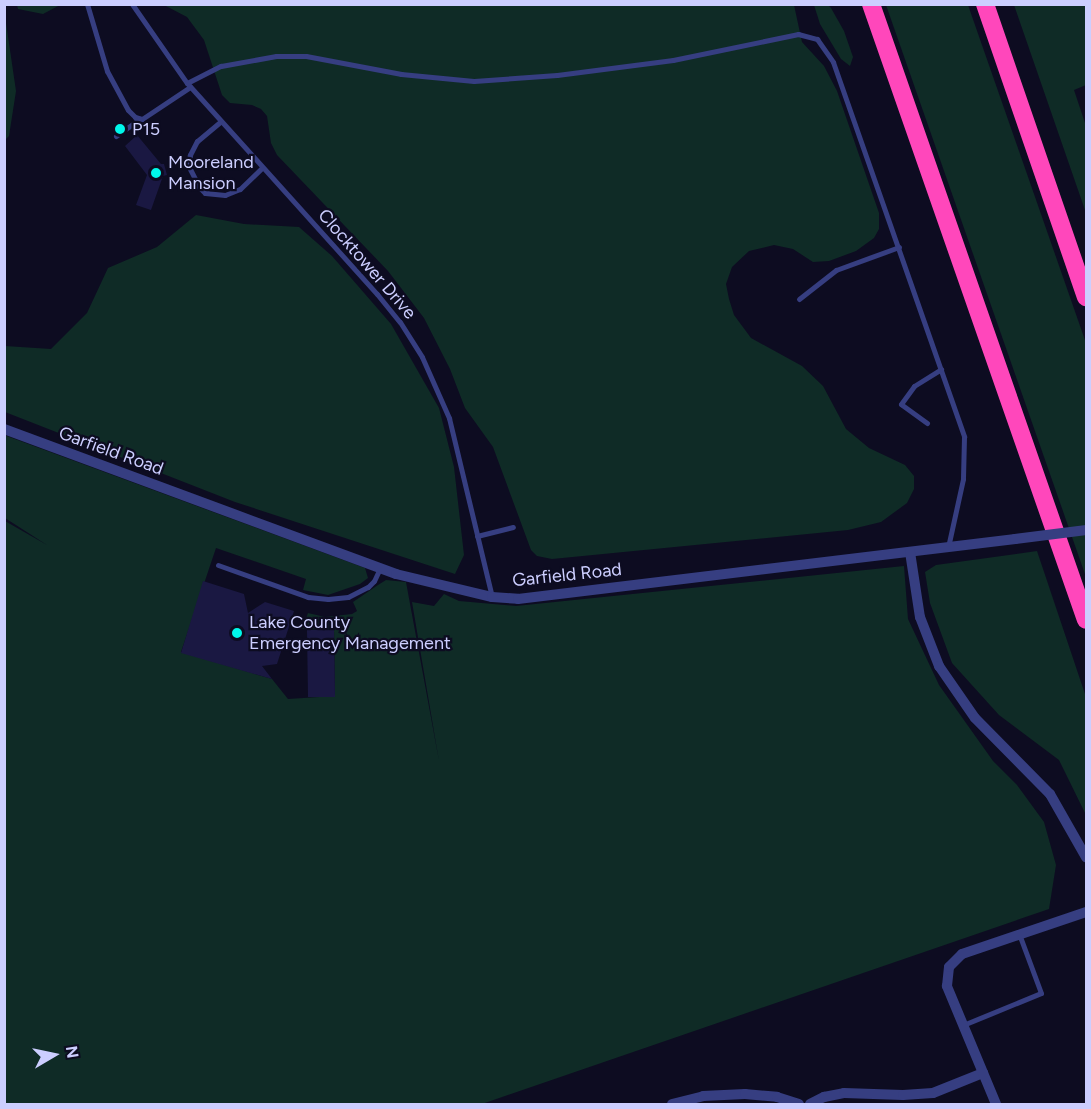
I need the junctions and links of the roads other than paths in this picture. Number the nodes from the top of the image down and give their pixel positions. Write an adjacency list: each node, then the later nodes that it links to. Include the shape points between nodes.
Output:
1 (87, 4): 6 (lane, via 107,71 128,110)
2 (132, 4): 5 (lane, Clocktower Drive)
3 (871, 4): 24 (highway)
4 (984, 4): 11 (highway)
5 (188, 85): 6 (lane); 7 (lane, Clocktower Drive); 10 (lane, via 221,66 276,56 306,56 401,74 474,81 673,60 808,35 824,47 833,62)
6 (139, 118): 8 (lane)
7 (220, 122): 9 (lane, Clocktower Drive); 9 (lane, via 197,141 190,155 189,167 199,187 205,193 225,195 240,189)
8 (116, 136)
9 (262, 168): 18 (lane, Clocktower Drive, via 377,294 422,357 449,418)
10 (899, 248): 12 (lane, via 836,270); 13 (lane)
11 (1086, 297)
12 (798, 298)
13 (941, 369): 14 (lane, via 914,386 901,404); 19 (lane, via 959,420 965,454)
14 (927, 423)
15 (4, 429): 22 (street, Garfield Road)
16 (513, 527): 18 (lane)
17 (1086, 530): 19 (street, Garfield Road, bridge)
18 (477, 536): 23 (lane, Clocktower Drive)
19 (948, 547): 20 (street, Garfield Road)
20 (910, 552): 23 (street, Garfield Road, via 519,599); 25 (street, via 920,617 944,674 975,718 1050,794)
21 (218, 565): 22 (lane, via 308,597 328,599 348,597 368,587)
22 (380, 568): 23 (street, Garfield Road)
23 (492, 597)
24 (1086, 620)
25 (1086, 857)
26 (1086, 912): 27 (street)
27 (1019, 934): 28 (street, via 952,961 946,979); 28 (lane, via 1041,993)
28 (963, 1025): 29 (street)
29 (983, 1072): 32 (street, via 933,1093 844,1093); 33 (street)
30 (672, 1104): 31 (street, via 703,1095 745,1094)
31 (799, 1104)
32 (810, 1104)
33 (996, 1104)

